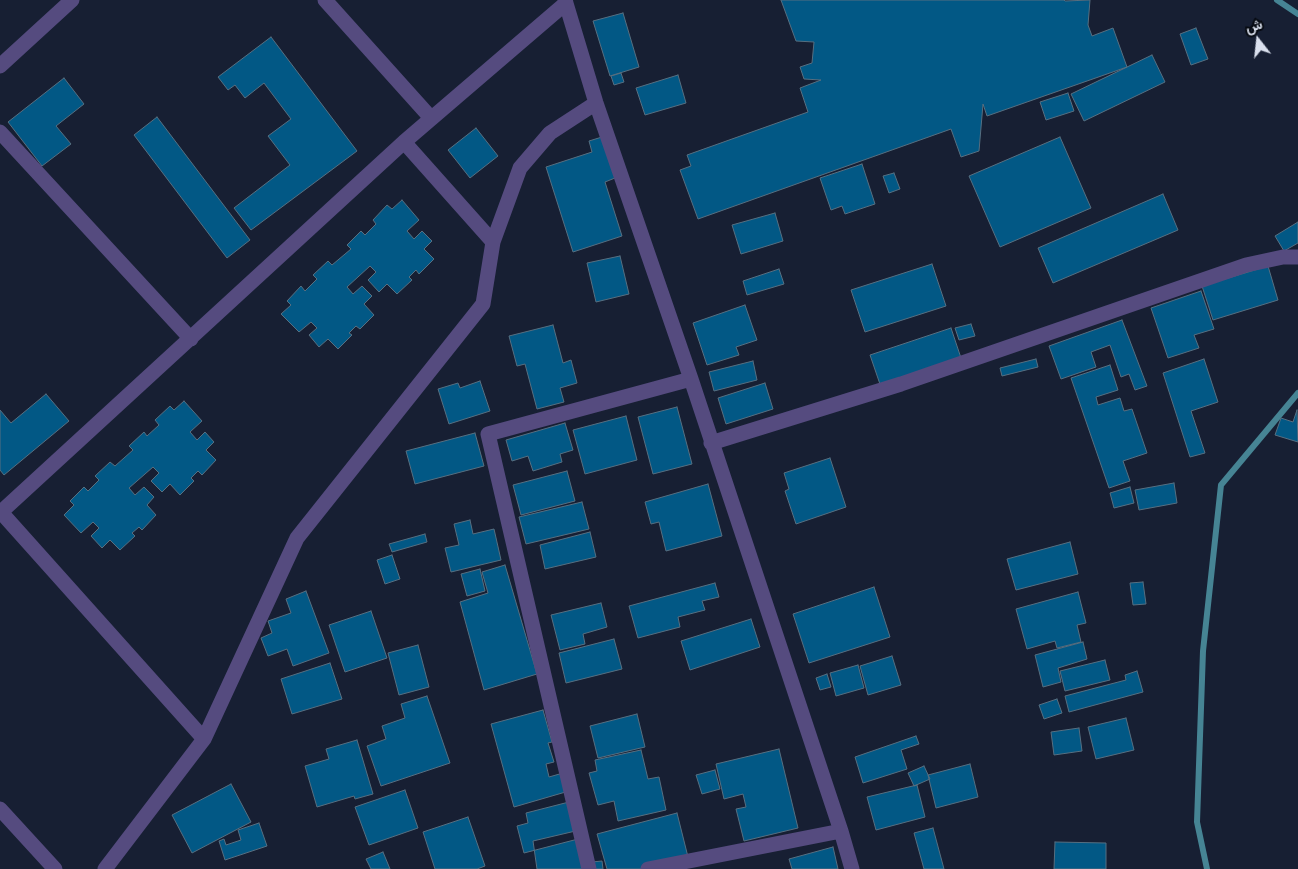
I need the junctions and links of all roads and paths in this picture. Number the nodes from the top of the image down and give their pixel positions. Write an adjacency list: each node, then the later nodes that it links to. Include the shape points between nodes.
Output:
1 (72, 0): 4 (street)
2 (325, 0): 6 (street)
3 (565, 1): 5 (street); 6 (street)
4 (0, 66)
5 (596, 103): 9 (street, via 550,133 520,168); 12 (street)
6 (431, 118): 8 (street)
7 (0, 132): 11 (street)
8 (404, 142): 9 (street); 11 (street)
9 (492, 242): 15 (street, via 483,304 298,538)
10 (1298, 257): 13 (street, via 1283,257 1246,266 902,384)
11 (191, 339): 14 (street)
12 (691, 378): 13 (street); 20 (street, via 488,434)
13 (711, 443): 17 (street)
14 (0, 512): 15 (street)
15 (204, 739): 19 (street)
16 (0, 809): 18 (street)
17 (841, 831): 21 (street); 22 (street)
18 (55, 869)
19 (105, 869)
20 (589, 869)
21 (648, 869)
22 (852, 869)

